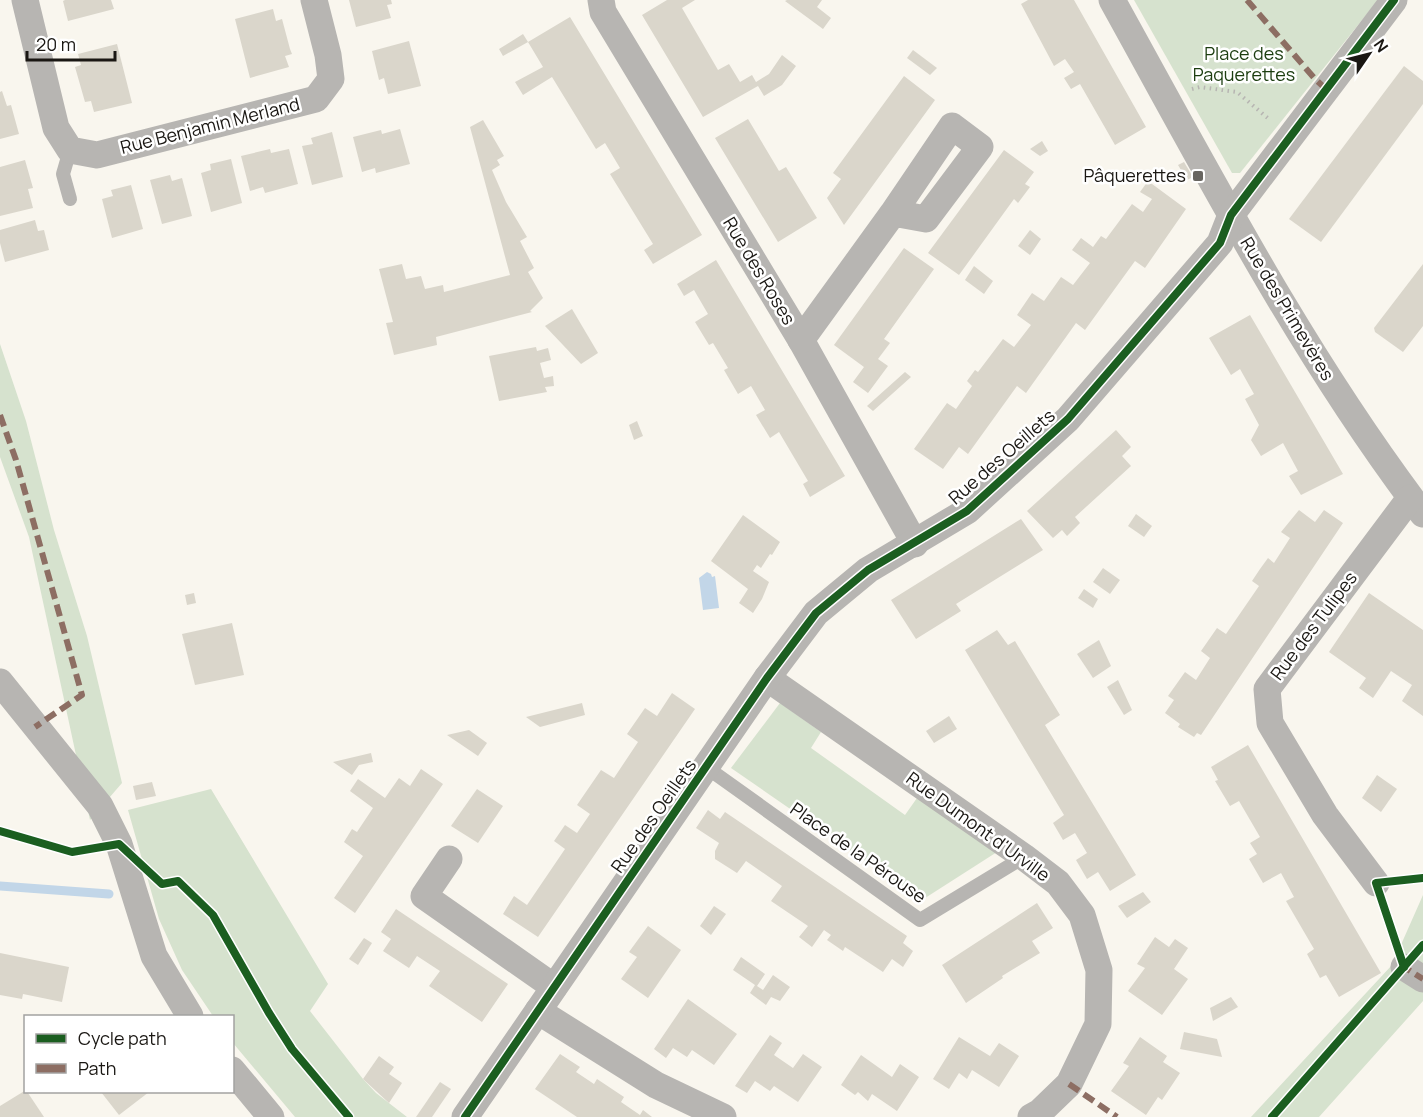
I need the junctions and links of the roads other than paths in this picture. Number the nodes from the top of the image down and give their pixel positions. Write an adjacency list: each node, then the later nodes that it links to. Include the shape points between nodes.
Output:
1 (25, 0): 6 (street, via 56,128)
2 (314, 0): 6 (street, Rue Benjamin Merland, via 331,79 316,99 97,155)
3 (601, 0): 10 (street, Rue des Roses, via 603,12)
4 (1112, 0): 9 (street, Rue des Primevères)
5 (1394, 0): 9 (street, Rue des Oeillets)
6 (70, 150): 7 (lane, via 63,174)
7 (70, 200)
8 (893, 213): 10 (street)
9 (1231, 215): 11 (street, Rue des Primevères, via 1333,385); 12 (street, Rue des Oeillets, via 1220,243 1068,419 968,511)
10 (801, 340): 12 (street, Rue des Roses)
11 (1417, 506): 18 (street, Rue des Tulipes, via 1267,689 1270,723 1325,815)
12 (915, 544): 13 (street, Rue des Oeillets, via 868,570 816,613)
13 (767, 678): 15 (street, Rue des Oeillets); 16 (street, Rue Dumont d'Urville)
14 (0, 682): 21 (street, via 100,806 119,844 154,956)
15 (706, 767): 16 (lane, Place de la Pérouse, via 920,920); 19 (street, Rue des Oeillets)
16 (1024, 857): 26 (street, Rue Dumont d'Urville, via 1058,883 1082,915 1099,970 1098,1024 1070,1084)
17 (449, 859): 19 (street, via 424,896)
18 (1376, 883)
19 (554, 987): 20 (street, Rue des Oeillets)
20 (538, 1011): 24 (street, Rue des Oeillets); 25 (street, via 656,1085)
21 (189, 1015)
22 (234, 1072): 23 (street)
23 (271, 1117)
24 (465, 1117)
25 (723, 1117)
26 (1031, 1117)

